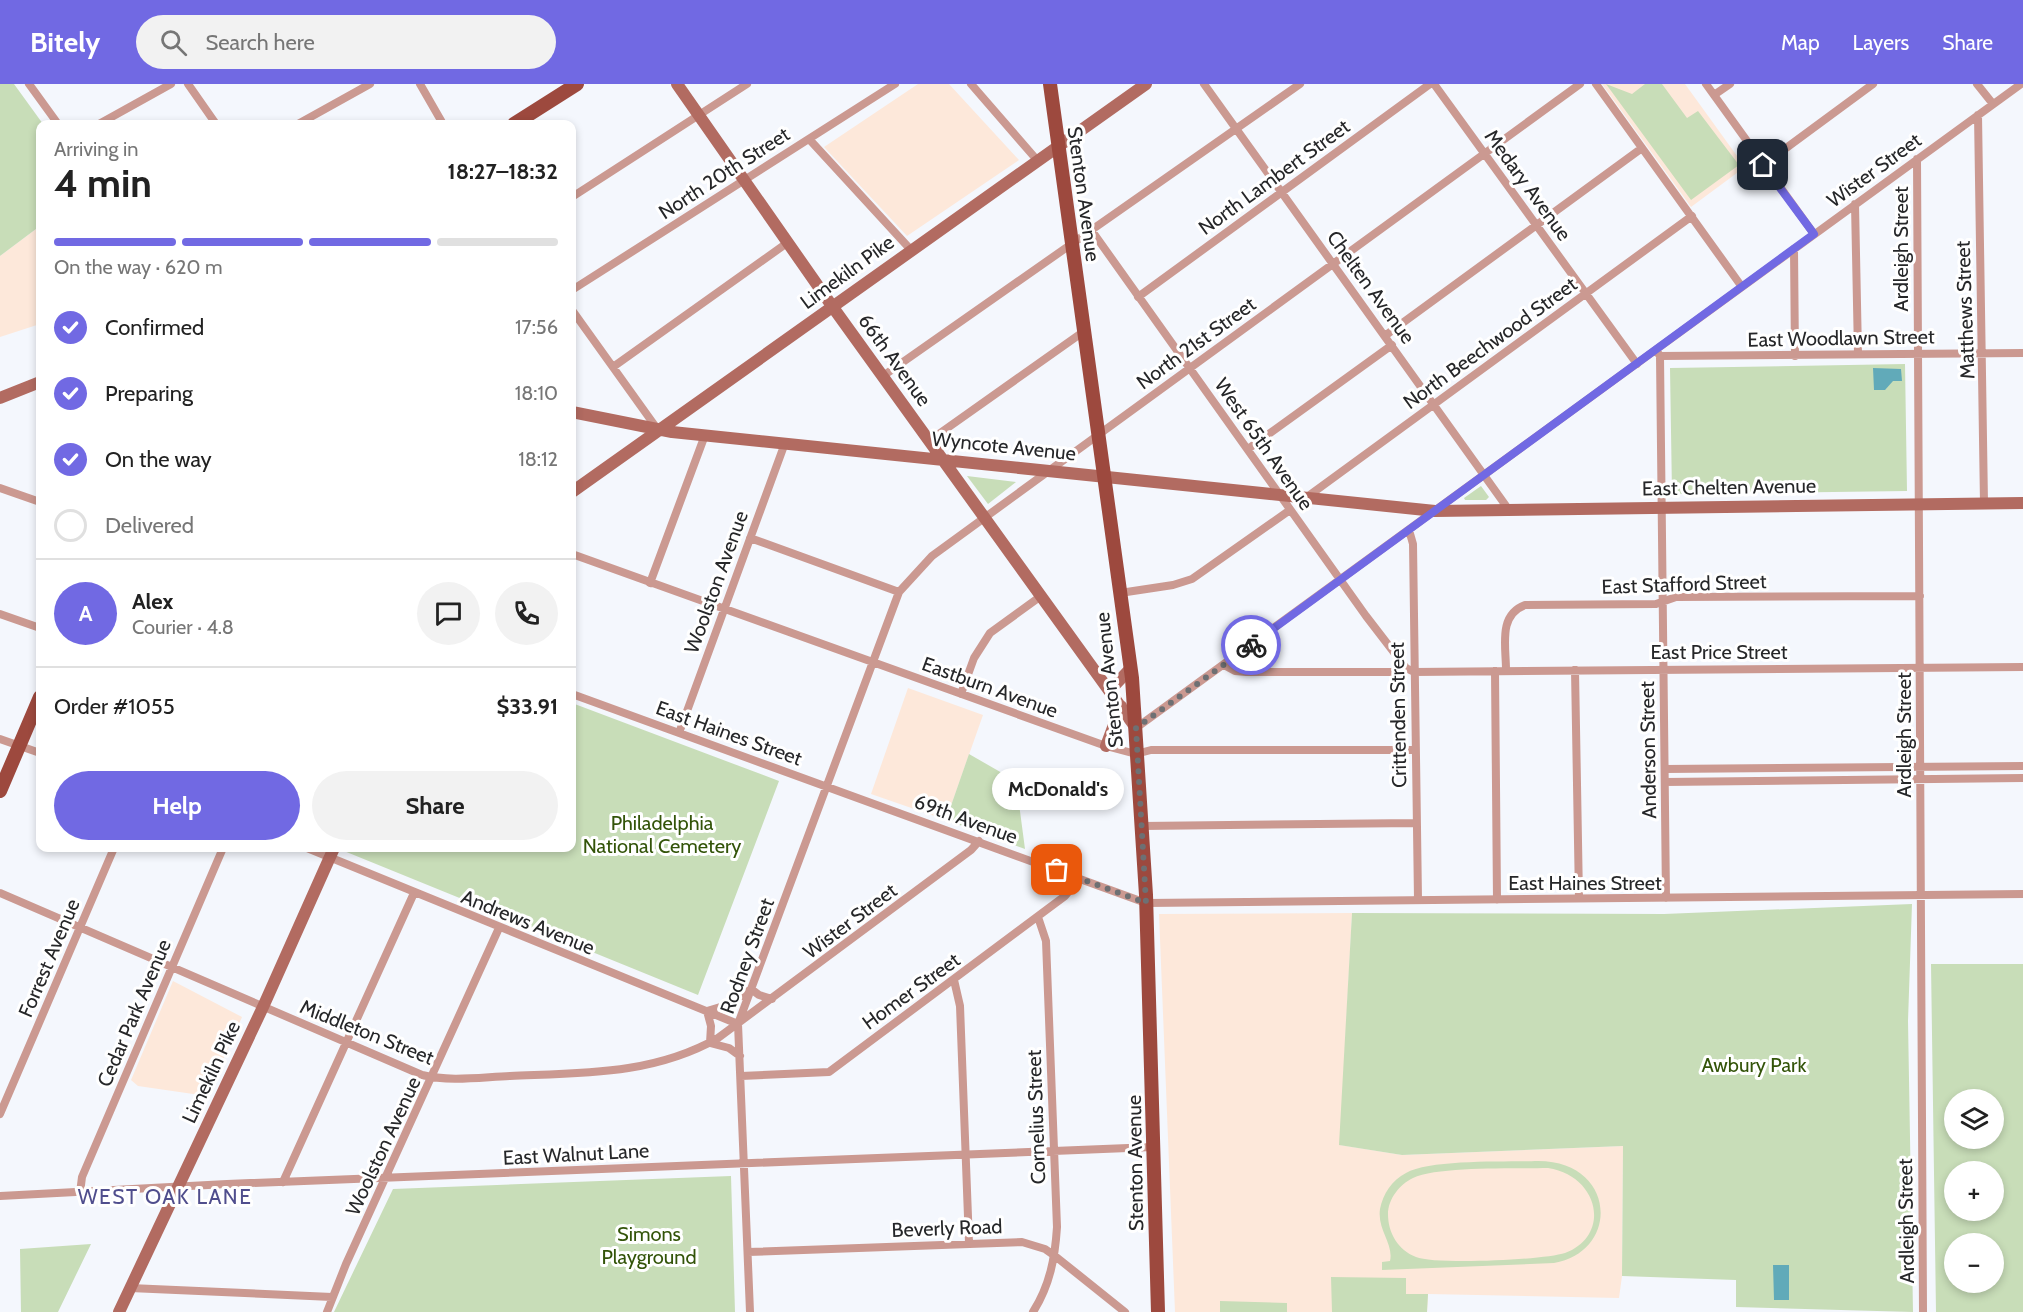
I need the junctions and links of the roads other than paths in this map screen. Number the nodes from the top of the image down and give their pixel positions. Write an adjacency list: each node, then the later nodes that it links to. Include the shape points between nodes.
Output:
1 (28, 84): 28 (street)
2 (171, 84): 29 (street)
3 (188, 84): 30 (street)
4 (370, 84): 31 (street)
5 (420, 84): 32 (street)
6 (577, 84): 33 (main road)
7 (677, 84): 26 (street, 66th Avenue)
8 (747, 84): 26 (street)
9 (895, 84): 35 (street, North 20th Street)
10 (971, 84): 40 (street)
11 (1050, 84): 36 (main road, Stenton Avenue)
12 (1146, 84): 36 (street, Limekiln Pike)
13 (1204, 84): 34 (street, Chelten Avenue)
14 (1300, 84): 34 (street)
15 (1430, 84): 43 (street, North Lambert Street)
16 (1434, 84): 38 (street, Medary Avenue)
17 (1580, 84): 38 (street, North 21st Street)
18 (1596, 84): 37 (street)
19 (1706, 84): 24 (street)
20 (1730, 84): 24 (street)
21 (1873, 84): 41 (street)
22 (1977, 84): 25 (street)
23 (2021, 84): 25 (street, Wister Street)
24 (1714, 95): 41 (street)
25 (1993, 104): 27 (street, Wister Street)
26 (699, 115): 42 (street, 66th Avenue); 44 (street)
27 (1978, 115): 39 (street, Wister Street); 66 (street, Matthews Street)
28 (55, 120)
29 (106, 120)
30 (213, 120)
31 (305, 120)
32 (441, 120)
33 (520, 120)
34 (1237, 129): 43 (street, Chelten Avenue); 48 (street)
35 (809, 139): 42 (street, North 20th Street); 53 (street)
36 (1058, 145): 40 (street, Limekiln Pike); 51 (main road, Stenton Avenue)
37 (1642, 148): 46 (street); 47 (street)
38 (1485, 154): 47 (street, Medary Avenue); 54 (street, North 21st Street)
39 (1917, 159): 45 (street, Wister Street); 68 (street, Ardleigh Street)
40 (1037, 160): 53 (street, Limekiln Pike)
41 (1763, 165): 49 (street)
42 (744, 180): 50 (street, 66th Avenue); 56 (street, North 20th Street)
43 (1282, 192): 54 (street, Chelten Avenue); 58 (street, North Lambert Street)
44 (576, 194)
45 (1855, 204): 49 (street, Wister Street); 65 (street)
46 (1692, 216): 55 (street); 57 (street, North Beechwood Street)
47 (1537, 224): 57 (street, Medary Avenue); 62 (street)
48 (1092, 231): 51 (street); 58 (street, West 65th Avenue)
49 (1814, 234): 52 (street, Wister Street)
50 (788, 243): 59 (street, 66th Avenue); 71 (street)
51 (1071, 244): 61 (main road, Stenton Avenue); 73 (street)
52 (1794, 249): 55 (street, Wister Street); 69 (street)
53 (911, 250): 59 (street, Limekiln Pike)
54 (1333, 264): 62 (street, Chelten Avenue); 72 (street, North 21st Street)
55 (1742, 287): 64 (street, Wister Street)
56 (576, 288)
57 (1586, 293): 70 (street, Medary Avenue); 76 (street, North Beechwood Street)
58 (1138, 297): 72 (street, West 65th Avenue)
59 (832, 306): 73 (street, 66th Avenue); 78 (street, Limekiln Pike)
60 (576, 316): 71 (street)
61 (1083, 332): 79 (main road, Stenton Avenue); 81 (street)
62 (1386, 335): 63 (street, Chelten Avenue)
63 (1392, 345): 76 (street, Chelten Avenue); 83 (street)
64 (1658, 353): 69 (street, East Woodlawn Street); 70 (street, Wister Street); 96 (street, Anderson Street)
65 (1858, 353): 68 (street, East Woodlawn Street); 69 (street, East Woodlawn Street)
66 (1982, 353): 67 (street, East Woodlawn Street); 68 (street, East Woodlawn Street); 93 (street, Matthews Street)
67 (2023, 353)
68 (1918, 354): 95 (street, Ardleigh Street)
69 (1795, 356)
70 (1637, 364): 86 (street, Wister Street)
71 (613, 368): 78 (street)
72 (1190, 368): 79 (street, North 21st Street); 83 (street, West 65th Avenue)
73 (883, 376): 81 (street, 66th Avenue)
74 (36, 384): 75 (street)
75 (0, 398)
76 (1435, 404): 86 (street, Chelten Avenue); 91 (street, North Beechwood Street)
77 (576, 413): 78 (street, Wyncote Avenue)
78 (658, 431): 80 (street, Wyncote Avenue); 89 (street, Limekiln Pike)
79 (1099, 434): 85 (street, North 21st Street); 87 (main road, Stenton Avenue)
80 (705, 435): 82 (street, Wyncote Avenue); 105 (street)
81 (930, 441): 84 (street, 66th Avenue)
82 (785, 443): 84 (street, Wyncote Avenue); 102 (street, Woolston Avenue)
83 (1248, 449): 90 (street, West 65th Avenue)
84 (942, 459): 85 (street, Wyncote Avenue); 100 (street, 66th Avenue)
85 (1049, 471): 87 (street, Wyncote Avenue); 100 (street, North 21st Street)
86 (1485, 475): 98 (street, Chelten Avenue); 99 (street, Wister Street)
87 (1105, 476): 90 (street, Wyncote Avenue); 107 (main road, Stenton Avenue)
88 (0, 488): 92 (street)
89 (576, 489)
90 (1282, 495): 91 (street, Wyncote Avenue); 97 (street, West 65th Avenue)
91 (1307, 497): 99 (street, Wyncote Avenue)
92 (36, 501)
93 (1984, 503): 94 (street, East Chelten Avenue); 95 (street, East Chelten Avenue)
94 (2023, 503)
95 (1920, 504): 96 (street, East Chelten Avenue); 109 (street, Ardleigh Street)
96 (1662, 507): 98 (street, East Chelten Avenue); 110 (street, Anderson Street)
97 (1290, 510): 104 (street, West 65th Avenue); 107 (street, via 1192,579)
98 (1509, 510): 99 (street, East Chelten Avenue)
99 (1435, 511): 101 (street, Wister Street)
100 (985, 518): 106 (street, North 21st Street, via 932,556); 108 (street, 66th Avenue)
101 (1409, 530): 104 (street, Wister Street); 119 (street, Crittenden Street, via 1413,544)
102 (750, 538): 106 (street); 111 (street, Woolston Avenue)
103 (576, 555): 105 (street, Eastburn Avenue)
104 (1340, 580): 115 (street, Wister Street); 119 (street, West 65th Avenue)
105 (650, 583): 111 (street, Eastburn Avenue)
106 (899, 592): 114 (street, North 21st Street)
107 (1120, 593): 117 (main road, Stenton Avenue)
108 (1041, 596): 124 (street, 66th Avenue); 125 (street, via 990,633 974,658)
109 (1920, 596): 110 (street, East Stafford Street, via 1676,597); 118 (street, Ardleigh Street)
110 (1663, 601): 120 (street, East Stafford Street, via 1516,608 1506,623); 122 (street, Anderson Street)
111 (724, 609): 114 (street, Eastburn Avenue); 130 (street, Woolston Avenue)
112 (0, 614): 113 (street)
113 (36, 627)
114 (871, 662): 125 (street, Eastburn Avenue); 143 (street, Rodney Street)
115 (1224, 665): 119 (street, East Price Street, via 1246,672); 129 (street, Wister Street)
116 (2023, 667): 118 (street, East Price Street)
117 (1131, 668): 124 (street, via 1114,686); 129 (main road, Stenton Avenue)
118 (1920, 668): 122 (street, East Price Street); 137 (street, Ardleigh Street)
119 (1410, 670): 123 (street, East Price Street); 134 (street, Crittenden Street)
120 (1506, 670): 121 (street, East Price Street); 123 (street, East Price Street)
121 (1575, 670): 122 (street, East Price Street); 157 (street)
122 (1664, 670): 139 (street, Anderson Street)
123 (1495, 671): 160 (street)
124 (1107, 686): 127 (street, 66th Avenue)
125 (961, 694): 133 (street, Eastburn Avenue)
126 (576, 695): 130 (street, East Haines Street)
127 (1121, 706): 129 (street, 66th Avenue); 133 (street)
128 (36, 708): 132 (main road)
129 (1136, 728): 136 (main road, Stenton Avenue)
130 (679, 733): 143 (street, East Haines Street)
131 (0, 739): 132 (street)
132 (20, 746): 135 (street); 144 (main road)
133 (1106, 746): 136 (street, Eastburn Avenue)
134 (1415, 750): 136 (street, Eastburn Avenue, via 1150,750); 146 (street, Crittenden Street)
135 (36, 752)
136 (1136, 754): 147 (main road, Stenton Avenue)
137 (1920, 766): 138 (street); 139 (street); 141 (street, Ardleigh Street)
138 (2023, 766)
139 (1665, 769): 142 (street, Anderson Street)
140 (2023, 778): 141 (street)
141 (1921, 779): 142 (street); 156 (street, Ardleigh Street)
142 (1665, 782): 158 (street, Anderson Street)
143 (827, 786): 145 (street, East Haines Street); 167 (street, Rodney Street)
144 (0, 791)
145 (875, 804): 148 (street, 69th Avenue)
146 (1416, 824): 147 (street); 159 (street, Crittenden Street)
147 (1142, 826): 161 (main road, Stenton Avenue)
148 (979, 841): 152 (street, 69th Avenue); 168 (street, Wister Street)
149 (112, 852): 163 (street, Forrest Avenue)
150 (221, 852): 165 (street, Cedar Park Avenue)
151 (332, 852): 154 (street, Andrews Avenue); 169 (street, Limekiln Pike)
152 (1079, 879): 161 (street, 69th Avenue); 162 (street, Homer Street)
153 (0, 893): 163 (street, Middleton Street)
154 (414, 893): 164 (street, Andrews Avenue); 172 (street)
155 (2023, 894): 156 (street, East Haines Street)
156 (1922, 895): 158 (street, East Haines Street); 199 (street, Ardleigh Street)
157 (1579, 898): 158 (street, East Haines Street); 160 (street, East Haines Street)
158 (1666, 898)
159 (1418, 899): 160 (street, East Haines Street); 161 (street, East Haines Street)
160 (1497, 900)
161 (1146, 903): 179 (main road, Stenton Avenue)
162 (1038, 917): 166 (street, Homer Street); 180 (street, Cornelius Street, via 1046,941)
163 (81, 927): 165 (street, Middleton Street); 177 (street, Forrest Avenue)
164 (499, 928): 170 (street, Andrews Avenue); 176 (street, Woolston Avenue)
165 (172, 967): 169 (street, Middleton Street); 186 (street, Cedar Park Avenue, via 82,1177)
166 (954, 980): 175 (street, Homer Street, via 829,1072); 181 (street, via 960,1006)
167 (751, 989): 168 (street); 170 (street, via 735,1001); 171 (street, Rodney Street)
168 (772, 999): 171 (street, Wister Street)
169 (263, 1007): 172 (street, Middleton Street); 185 (street, Limekiln Pike)
170 (707, 1011): 171 (street, Andrews Avenue); 173 (street)
171 (738, 1024): 173 (street, Middleton Street); 174 (street, Rodney Street)
172 (347, 1043): 176 (street, Middleton Street); 184 (street)
173 (710, 1043): 174 (street); 176 (street, Middleton Street, via 677,1057 624,1070)
174 (740, 1056): 175 (street, Rodney Street)
175 (741, 1076): 182 (street, Rodney Street)
176 (433, 1077): 183 (street, Woolston Avenue)
177 (4, 1095): 178 (street, Forrest Avenue)
178 (0, 1114)
179 (1153, 1147): 180 (street, East Walnut Lane); 198 (main road, Stenton Avenue)
180 (1054, 1151): 181 (street, East Walnut Lane); 190 (street, Cornelius Street)
181 (965, 1154): 182 (street, East Walnut Lane); 188 (street)
182 (744, 1164): 183 (street, East Walnut Lane); 189 (street, Rodney Street)
183 (386, 1179): 184 (street, East Walnut Lane); 192 (street, Woolston Avenue)
184 (283, 1182): 185 (street, East Walnut Lane)
185 (177, 1187): 186 (street, East Walnut Lane); 191 (street, Limekiln Pike)
186 (80, 1193): 187 (street, East Walnut Lane)
187 (0, 1197)
188 (969, 1243): 189 (street, Beverly Road); 190 (street, Beverly Road, via 1022,1242)
189 (748, 1252): 195 (street, Rodney Street)
190 (1055, 1256): 196 (street, Cornelius Street); 197 (street, Beverly Road)
191 (130, 1288): 192 (street); 193 (street, Limekiln Pike)
192 (332, 1297): 194 (street, Woolston Avenue)
193 (119, 1312)
194 (327, 1312)
195 (750, 1312)
196 (1033, 1312)
197 (1125, 1312)
198 (1158, 1312)
199 (1923, 1312)

